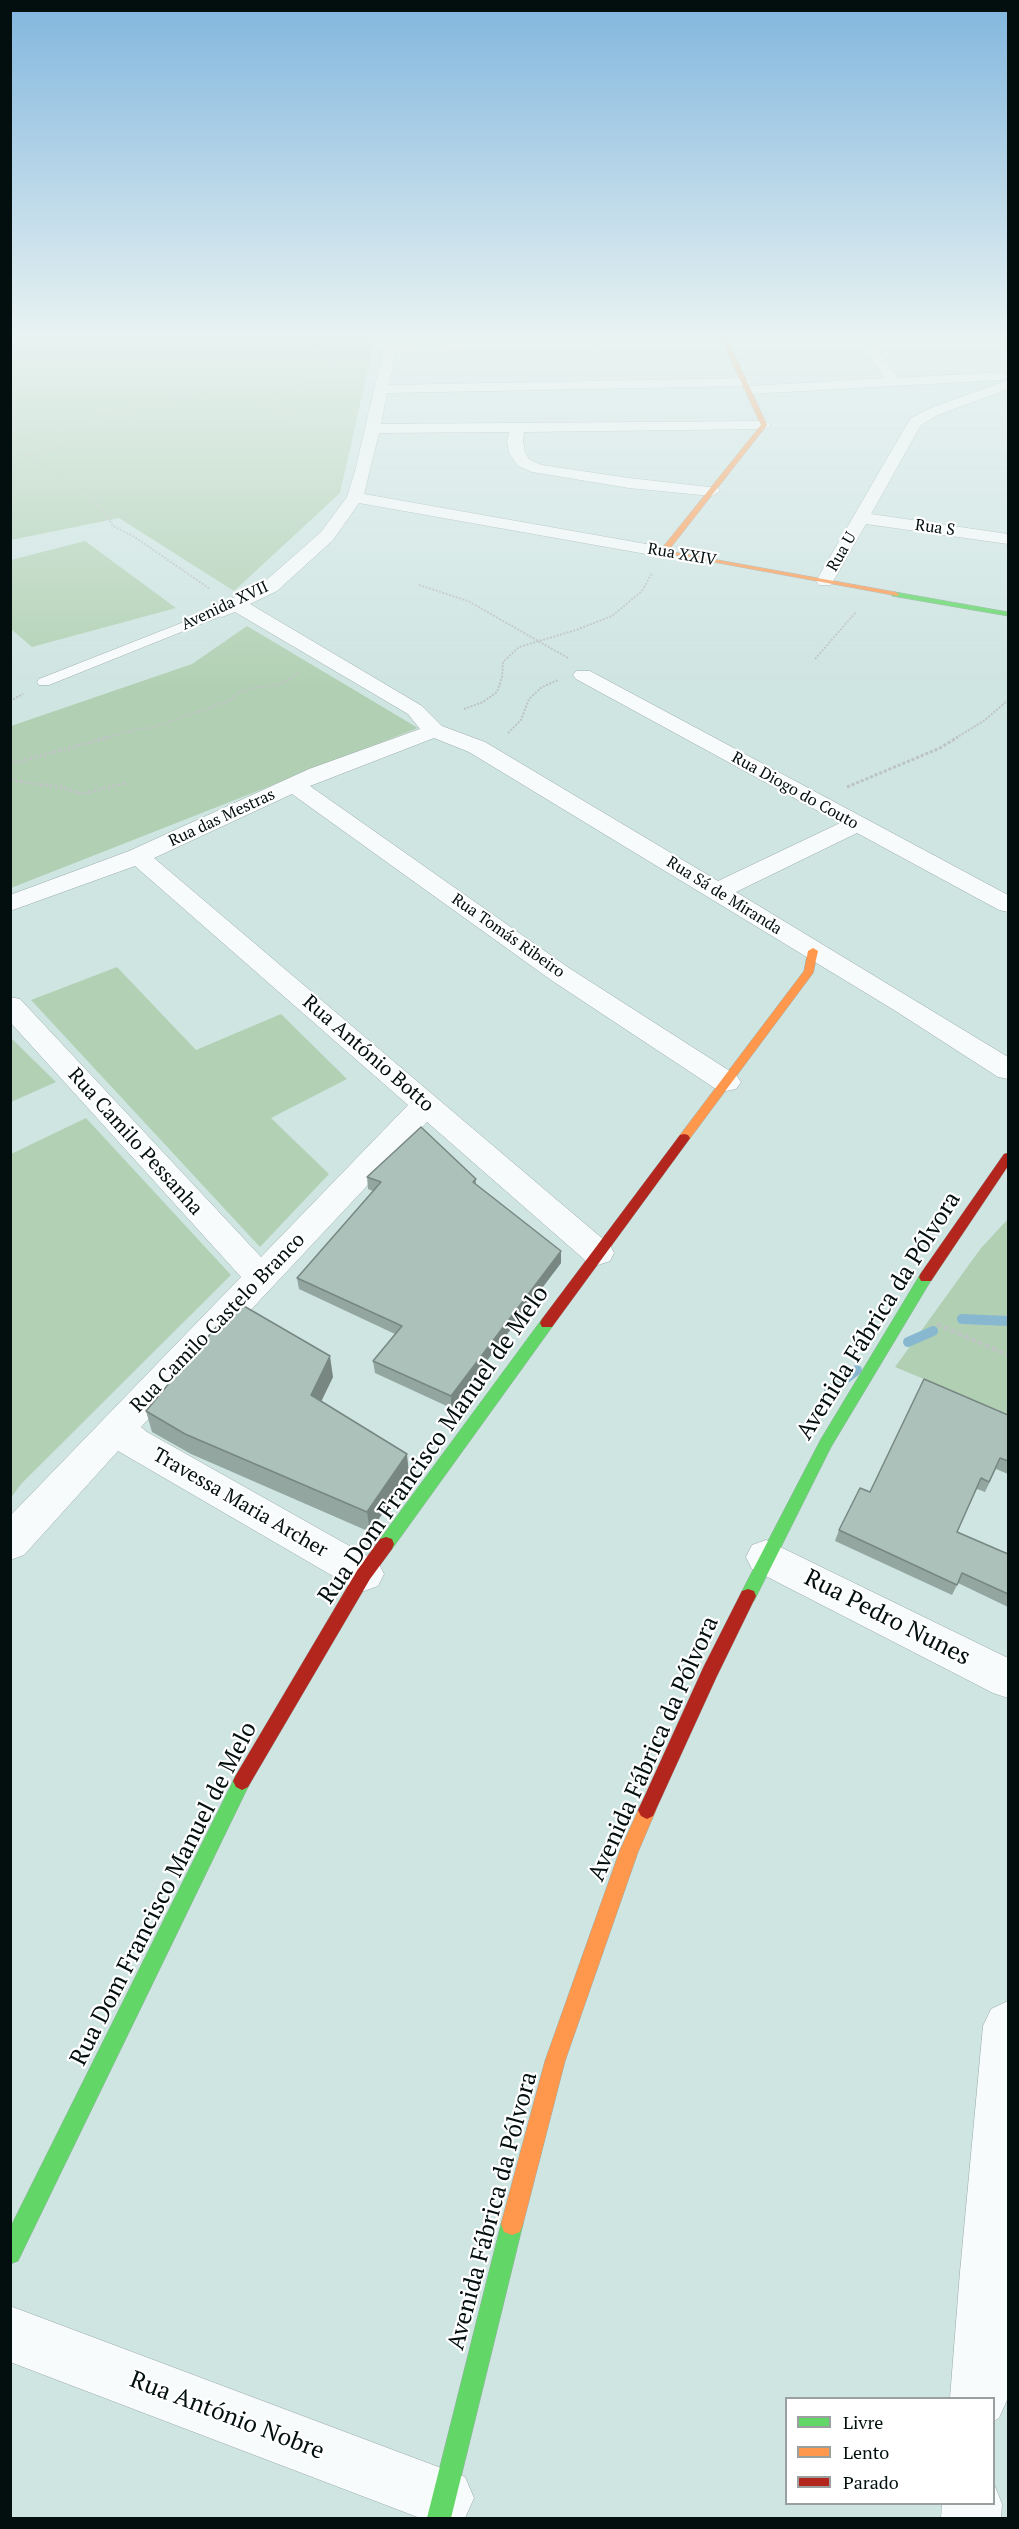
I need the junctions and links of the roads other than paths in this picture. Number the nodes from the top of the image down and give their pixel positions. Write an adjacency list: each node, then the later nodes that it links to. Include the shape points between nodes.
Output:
1 (366, 452): 6 (street, Avenida XVII)
2 (517, 452): 5 (street, via 524,463 538,468)
3 (739, 452): 5 (street)
4 (898, 452): 7 (street, Rua U)
5 (712, 491): 9 (street)
6 (355, 497): 9 (street, Rua XXIV); 11 (street, Avenida XVII, via 327,536 270,587)
7 (862, 518): 8 (street, Rua S); 10 (street, Rua U)
8 (1008, 539)
9 (663, 552): 10 (street, Rua XXIV)
10 (825, 581): 12 (street, Rua XXIV)
11 (229, 608): 14 (lane, Avenida XVII); 15 (street, via 312,650 415,710)
12 (1008, 614)
13 (583, 675): 17 (street, Rua Diogo do Couto)
14 (45, 682)
15 (434, 731): 16 (street, Rua das Mestras); 19 (street, Rua Sá de Miranda, via 477,747)
16 (294, 784): 18 (street, Rua das Mestras); 25 (street, Rua Tomás Ribeiro, via 560,974)
17 (857, 824): 19 (street); 21 (street, Rua Diogo do Couto)
18 (138, 856): 20 (street, Rua das Mestras); 26 (street, Rua António Botto)
19 (718, 891): 22 (street, Rua Sá de Miranda)
20 (10, 904)
21 (1008, 905)
22 (813, 951): 24 (street, Rua Sá de Miranda); 25 (street, Rua Dom Francisco Manuel de Melo, via 809,971)
23 (10, 1005): 30 (street, Rua Camilo Pessanha)
24 (1008, 1070)
25 (726, 1082): 29 (street, Rua Dom Francisco Manuel de Melo)
26 (427, 1104): 29 (street, Rua António Botto); 30 (street, Rua Camilo Castelo Branco)
27 (1008, 1157): 28 (street, Avenida Fábrica da Pólvora)
28 (1004, 1170): 33 (street, Avenida Fábrica da Pólvora, via 906,1311 826,1443)
29 (598, 1253): 34 (street, Rua Dom Francisco Manuel de Melo)
30 (261, 1277): 31 (street, Rua Camilo Castelo Branco)
31 (118, 1428): 32 (street, Rua Camilo Castelo Branco); 34 (street, Travessa Maria Archer, via 134,1443)
32 (10, 1543)
33 (766, 1557): 35 (street, Rua Pedro Nunes); 40 (street, Avenida Fábrica da Pólvora, via 629,1850 555,2061)
34 (364, 1574): 37 (street, Rua Dom Francisco Manuel de Melo, via 241,1782)
35 (1008, 1679)
36 (1008, 2026): 39 (street)
37 (10, 2253)
38 (10, 2334): 40 (street, Rua António Nobre)
39 (979, 2397)
40 (441, 2508)

